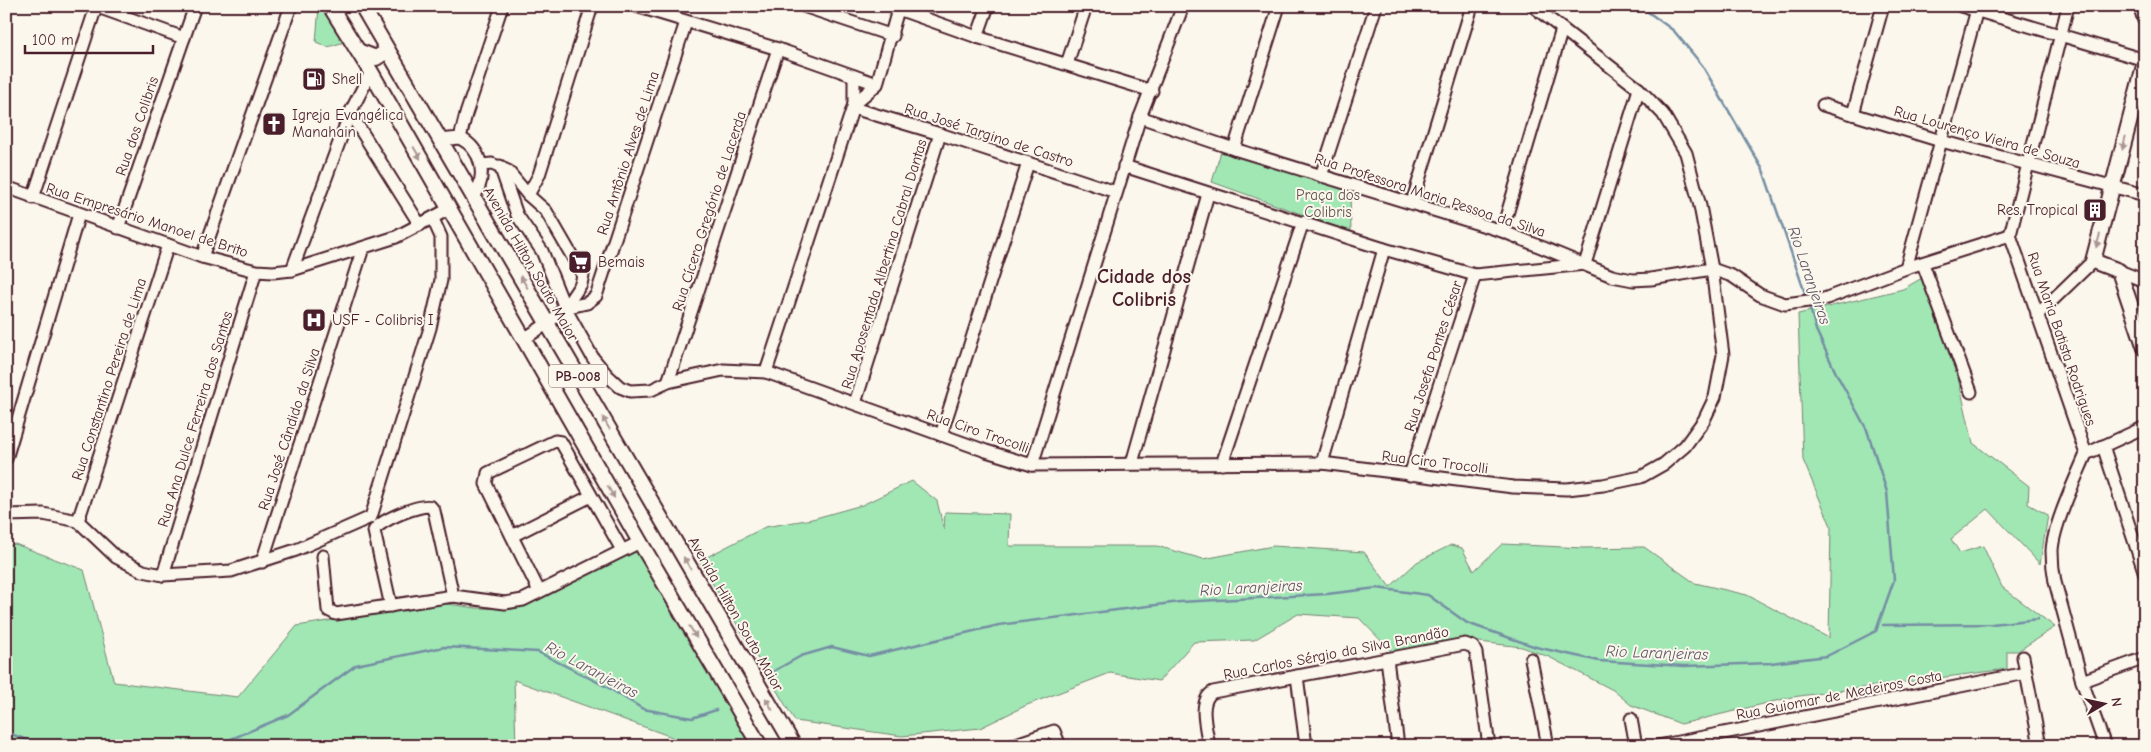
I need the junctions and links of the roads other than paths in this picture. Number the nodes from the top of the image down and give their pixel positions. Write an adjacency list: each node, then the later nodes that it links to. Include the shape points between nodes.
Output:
1 (96, 6): 28 (street); 64 (street)
2 (195, 6): 28 (street, Rua dos Colibris)
3 (291, 6): 78 (street)
4 (330, 6): 31 (main road, PB-008)
5 (362, 6): 32 (main road, Avenida Hilton Souto Maior / PB-008)
6 (502, 6): 48 (street)
7 (592, 6): 62 (street, via 539,175)
8 (636, 6): 24 (street)
9 (802, 6): 26 (street)
10 (988, 6): 29 (street)
11 (1086, 6): 34 (street)
12 (1183, 6): 40 (street)
13 (1279, 6): 51 (street)
14 (1376, 6): 57 (street)
15 (1472, 6): 66 (street)
16 (1533, 6): 25 (street, Rua Ciro Trocolli)
17 (1883, 6): 45 (street)
18 (1960, 6): 22 (street)
19 (2068, 6): 27 (street)
20 (2140, 6): 23 (main road)
21 (899, 8): 26 (street); 29 (street)
22 (1977, 9): 27 (street); 50 (street)
23 (2145, 19)
24 (686, 22): 30 (street); 89 (street, Rua Antônio Alves de Lima, via 596,296 587,303)
25 (1562, 30): 39 (street, Rua Ciro Trocolli); 73 (street)
26 (893, 36): 37 (street)
27 (2062, 36): 33 (street); 54 (street)
28 (184, 38): 72 (street, Rua dos Colibris)
29 (977, 38): 34 (street)
30 (778, 49): 36 (street); 95 (street, Rua Cícero Gregório de Lacerda)
31 (358, 51): 32 (main road, via 374,58); 35 (main road, PB-008)
32 (387, 51): 41 (main road, Avenida Hilton Souto Maior / PB-008)
33 (2145, 61): 59 (main road, one-way to 59)
34 (1067, 64): 40 (street)
35 (370, 72): 38 (main road, PB-008); 44 (street)
36 (854, 76): 37 (street); 43 (street)
37 (877, 84): 43 (street)
38 (380, 88): 41 (main road, via 385,78 393,76); 67 (main road, PB-008, one-way to 67)
39 (1639, 89): 80 (street); 83 (street, Rua Ciro Trocolli, via 1663,114 1686,153)
40 (1152, 91): 46 (street)
41 (410, 92): 49 (main road, Avenida Hilton Souto Maior / PB-008)
42 (1823, 105): 45 (street, Rua Lourenço Vieira de Souza)
43 (853, 106): 47 (street, Rua José Targino de Castro); 94 (street)
44 (350, 113): 71 (street); 84 (street)
45 (1852, 114): 50 (street, Rua Lourenço Vieira de Souza)
46 (1140, 117): 51 (street, Rua Professora Maria Pessoa da Silva); 56 (street)
47 (940, 134): 52 (street, Rua José Targino de Castro); 97 (street, Rua Aposentada Albertina Cabral Dantas)
48 (460, 138): 49 (street); 53 (street, via 471,144)
49 (439, 140): 65 (main road, Avenida Hilton Souto Maior / PB-008)
50 (1941, 141): 54 (street, Rua Lourenço Vieira de Souza); 82 (street)
51 (1234, 149): 57 (street, Rua Professora Maria Pessoa da Silva)
52 (1028, 163): 60 (street, Rua José Targino de Castro); 99 (street)
53 (481, 165): 55 (street); 65 (street, via 482,178)
54 (2027, 165): 59 (street, Rua Lourenço Vieira de Souza); 74 (street)
55 (500, 166): 62 (street); 89 (street, Rua Ciro Trocolli, via 517,214 542,251)
56 (1124, 166): 60 (street); 61 (street)
57 (1321, 176): 66 (street, Rua Professora Maria Pessoa da Silva)
58 (6, 188): 64 (street, Rua Empresário Manoel de Brito)
59 (2113, 188): 63 (street, Rua Lourenço Vieira de Souza); 79 (main road, one-way to 79)
60 (1116, 192): 106 (street)
61 (1208, 194): 70 (street); 104 (street)
62 (528, 195): 89 (street, via 551,217 583,275 581,284)
63 (2145, 195)
64 (33, 198): 68 (street, Rua Empresário Manoel de Brito)
65 (474, 198): 91 (main road, Avenida Hilton Souto Maior / PB-008, one-way to 65)
66 (1412, 202): 73 (street, Rua Professora Maria Pessoa da Silva)
67 (449, 208): 69 (street, Rua Empresário Manoel de Brito); 92 (main road, PB-008)
68 (79, 214): 72 (street, Rua Empresário Manoel de Brito); 102 (street)
69 (433, 219): 71 (street, Rua Empresário Manoel de Brito); 115 (street, via 441,237 441,280 430,328 371,517)
70 (1303, 222): 77 (street); 105 (street)
71 (420, 225): 76 (street, Rua Empresário Manoel de Brito, via 396,238)
72 (118, 228): 75 (street, Rua Empresário Manoel de Brito)
73 (1502, 231): 80 (street, Rua Professora Maria Pessoa da Silva)
74 (2010, 235): 81 (street); 90 (street, Rua Maria Batista Rodrigues)
75 (168, 245): 78 (street, Rua Empresário Manoel de Brito); 110 (street, Rua Constantino Pereira de Lima)
76 (363, 248): 84 (street, Rua Empresário Manoel de Brito); 115 (street, Rua José Cândido da Silva)
77 (1384, 249): 87 (street); 103 (street)
78 (202, 257): 85 (street, Rua Empresário Manoel de Brito)
79 (2093, 260): 86 (main road); 90 (street)
80 (1585, 264): 83 (street, Rua Professora Maria Pessoa da Silva, via 1612,276 1634,280); 87 (street)
81 (1923, 264): 82 (street); 96 (street)
82 (1906, 268): 83 (street, via 1809,303 1774,302 1728,274)
83 (1712, 269): 107 (street, Rua Ciro Trocolli, via 1722,355 1715,397 1704,420 1685,446 1664,464 1641,477 1567,489 1513,487)
84 (292, 270): 85 (street, Rua Empresário Manoel de Brito)
85 (256, 271): 117 (street, Rua Ana Dulce Ferreira dos Santos)
86 (2119, 271): 88 (street); 93 (main road)
87 (1475, 275): 107 (street, Rua Josefa Pontes César)
88 (2145, 281)
89 (565, 308): 91 (street, Rua Antônio Alves de Lima); 95 (street, Rua Ciro Trocolli, via 593,358 620,387 641,392)
90 (2036, 315): 101 (street, Rua Maria Batista Rodrigues)
91 (548, 323): 92 (street, Rua Antônio Alves de Lima); 130 (main road, Avenida Hilton Souto Maior / PB-008, one-way to 91)
92 (524, 339): 112 (main road, PB-008, one-way to 112)
93 (2145, 348)
94 (766, 372): 95 (street, Rua Ciro Trocolli, via 723,370); 97 (street, Rua Ciro Trocolli)
95 (668, 382)
96 (1971, 392)
97 (856, 403): 99 (street, Rua Ciro Trocolli)
98 (2145, 427): 100 (street)
99 (941, 435): 106 (street, Rua Ciro Trocolli)
100 (2103, 446): 101 (street); 116 (street)
101 (2086, 454): 127 (street, via 2052,549 2055,582)
102 (6, 459)
103 (1322, 463): 105 (street, Rua Ciro Trocolli); 107 (street, Rua Ciro Trocolli)
104 (1132, 464): 105 (street, Rua Ciro Trocolli); 106 (street, Rua Ciro Trocolli)
105 (1222, 464)
106 (1032, 465)
107 (1410, 475)
108 (591, 496): 111 (street); 111 (street, via 558,441 488,473 486,484); 113 (street)
109 (6, 515): 110 (street, via 43,514)
110 (78, 521): 117 (street, via 116,557 143,571)
111 (512, 536): 118 (street)
112 (640, 542): 113 (street); 129 (main road, PB-008, one-way to 129)
113 (622, 550): 118 (street)
114 (323, 556): 120 (street, via 330,613)
115 (262, 562): 117 (street, via 231,571)
116 (2145, 574)
117 (163, 576)
118 (539, 591): 119 (street, via 523,600 505,603)
119 (453, 596): 120 (street); 120 (street, via 434,511 422,505 380,524 374,531)
120 (392, 606)
121 (2023, 657): 125 (street)
122 (2145, 658): 127 (street)
123 (1387, 659): 126 (street, Rua Carlos Sérgio da Silva Brandão); 135 (street); 136 (street, Rua Carlos Sérgio da Silva Brandão, via 1465,644 1473,647)
124 (1531, 659): 137 (street)
125 (2026, 673): 139 (street, Rua Guiomar de Medeiros Costa); 140 (street)
126 (1297, 676): 133 (street, Rua Carlos Sérgio da Silva Brandão, via 1208,694 1204,701); 134 (street)
127 (2082, 680): 141 (street)
128 (1631, 719): 138 (street)
129 (760, 746)
130 (794, 746)
131 (1010, 746): 132 (street, via 1054,731)
132 (1060, 746)
133 (1209, 746)
134 (1306, 746)
135 (1398, 746)
136 (1489, 746)
137 (1548, 746)
138 (1636, 746)
139 (1658, 746)
140 (2040, 746)
141 (2105, 746)

